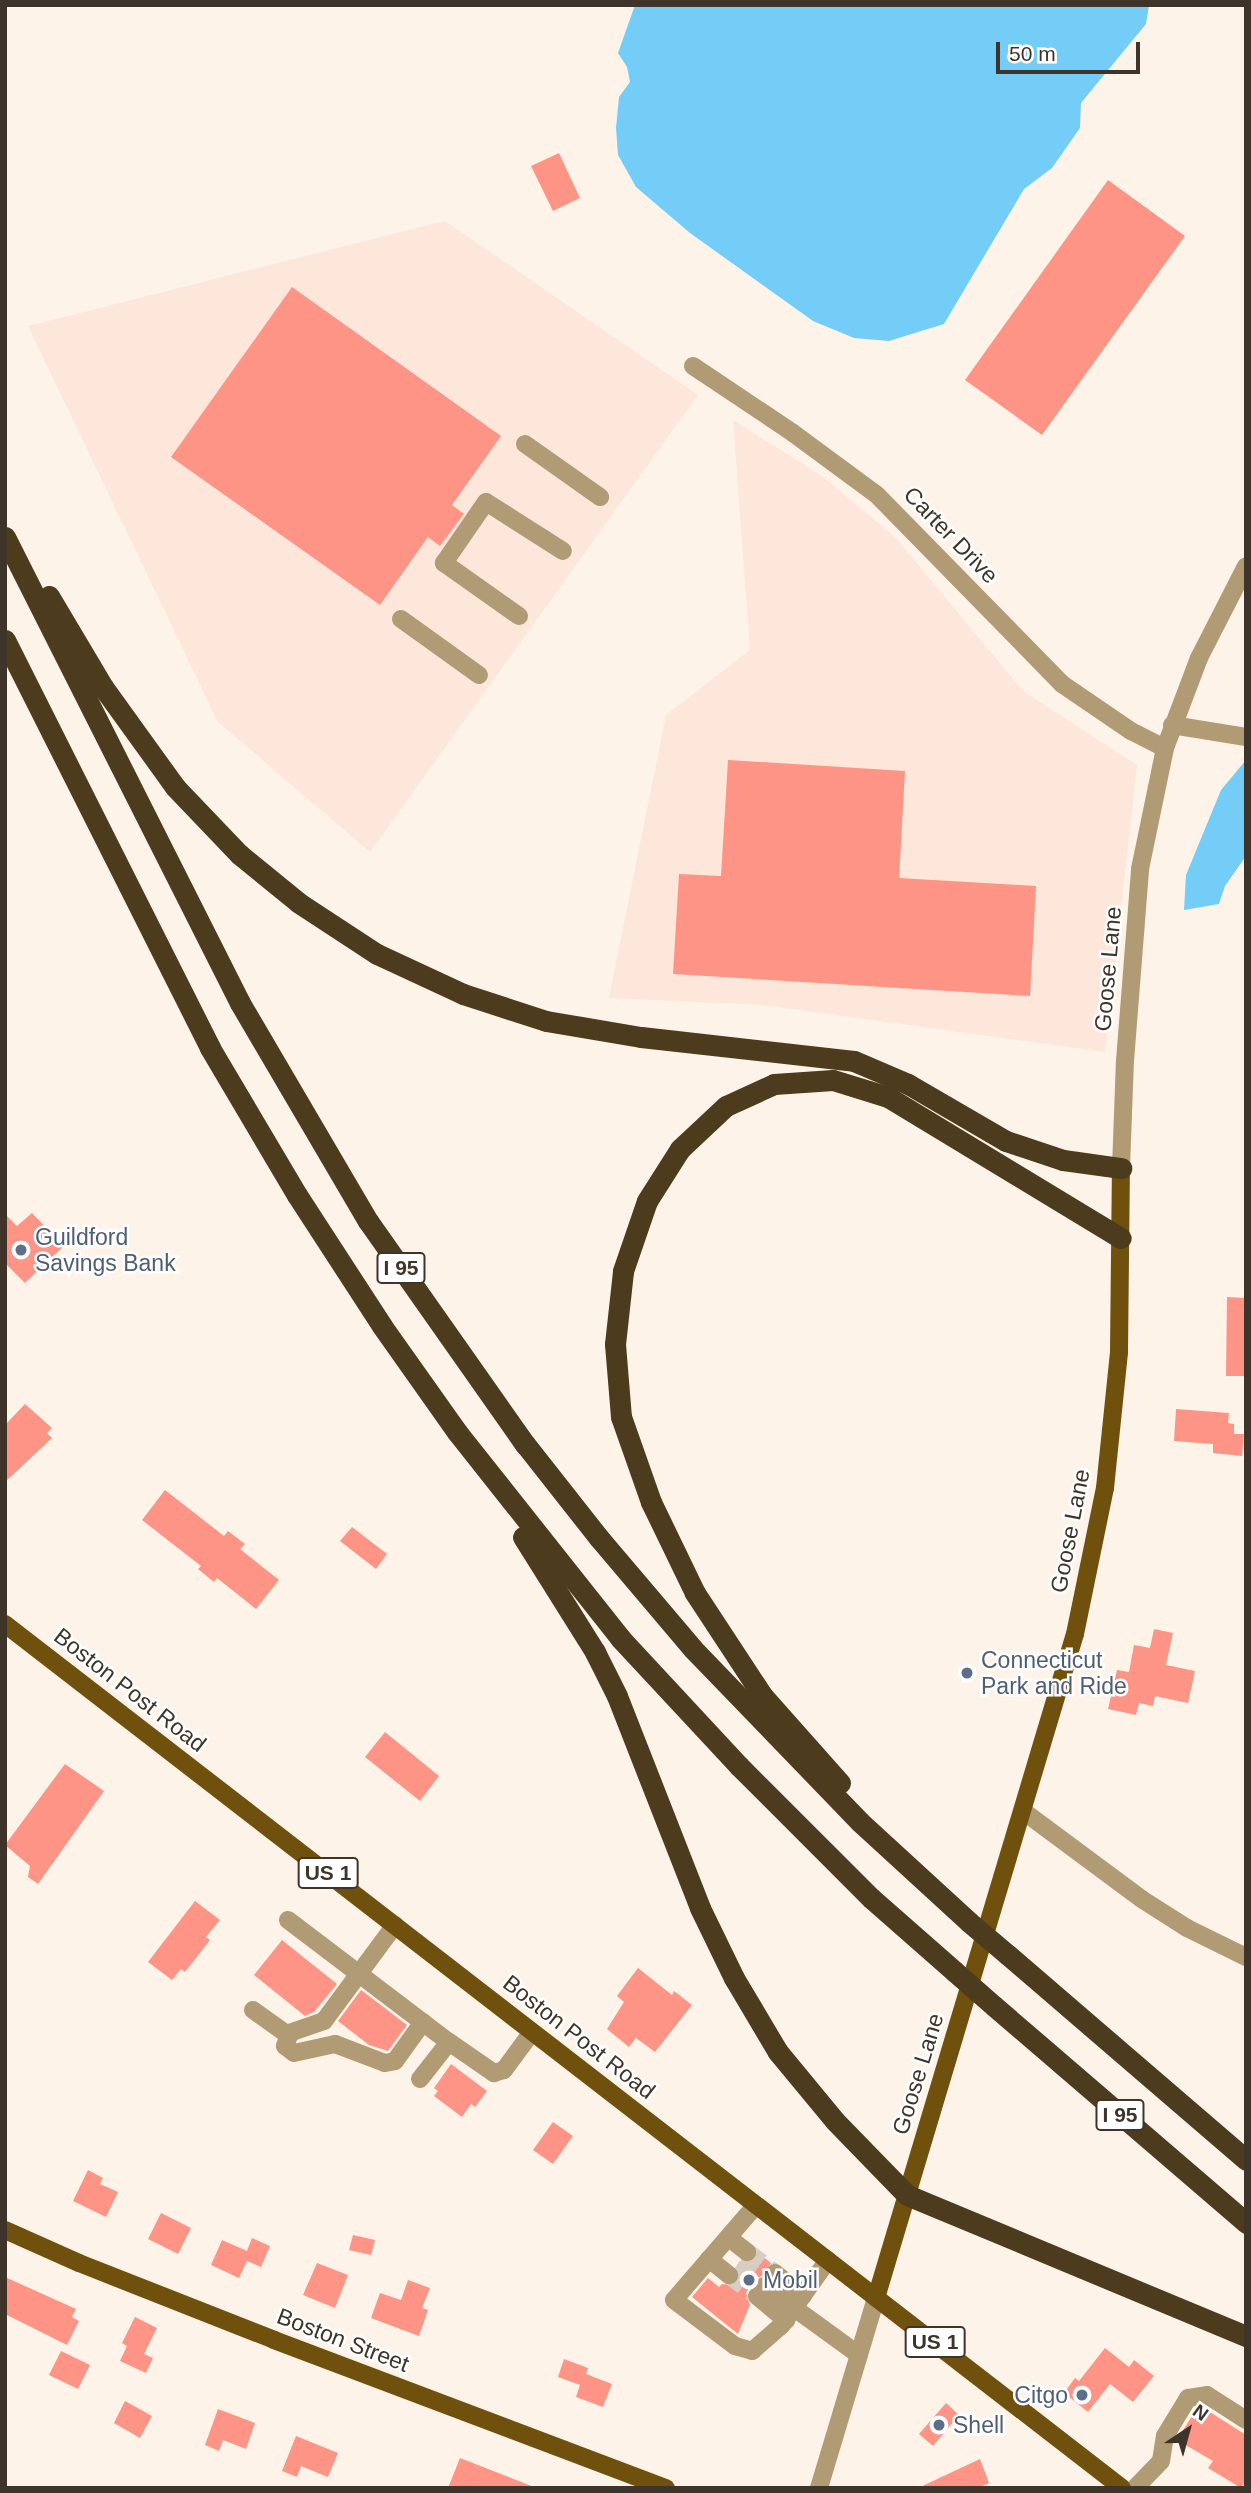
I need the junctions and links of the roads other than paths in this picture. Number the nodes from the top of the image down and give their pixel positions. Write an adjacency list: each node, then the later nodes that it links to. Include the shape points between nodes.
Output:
1 (693, 366): 14 (street, Carter Drive, via 877,495 1062,684 1131,731)
2 (525, 444): 3 (street)
3 (600, 497)
4 (5, 523): 15 (highway, via 103,687 175,787 239,854 299,903 377,954 463,994 545,1021 641,1037 854,1061 908,1084 1006,1141 1063,1160)
5 (5, 537): 20 (highway, I 95, via 240,1003 368,1220 525,1444 608,1548 772,1734)
6 (563, 551): 8 (street, via 486,502 444,563)
7 (1246, 566): 12 (street, Goose Lane, via 1199,658)
8 (519, 616)
9 (401, 619): 11 (street)
10 (5, 640): 17 (highway, I 95, via 210,1048 297,1195)
11 (479, 675)
12 (1172, 725): 13 (street); 14 (street, Goose Lane)
13 (1246, 737)
14 (1165, 748): 15 (street, Goose Lane, via 1140,869)
15 (1121, 1168): 16 (main road, Goose Lane)
16 (1121, 1238): 19 (main road, Goose Lane, via 1119,1353 1105,1488 1075,1634); 20 (highway, via 888,1097 833,1080 774,1084 726,1106 680,1149 647,1201 623,1271 615,1344 621,1417 651,1502 695,1593 762,1695)
17 (457, 1432): 32 (highway, via 595,1652 617,1696 700,1908 757,2019 806,2087); 34 (highway, I 95, bridge, via 620,1639 739,1766 871,1898)
18 (5, 1624): 22 (main road, Boston Post Road / US 1)
19 (1023, 1811): 23 (street, via 1143,1900); 32 (main road, Goose Lane)
20 (940, 1898): 31 (highway, I 95, bridge)
21 (288, 1920): 24 (street)
22 (395, 1925): 24 (street); 27 (main road, Boston Post Road / US 1)
23 (1246, 1957)
24 (358, 1972): 26 (street); 28 (street, via 324,2021)
25 (253, 2010): 28 (street)
26 (423, 2022): 28 (street, via 394,2061 384,2063 335,2044 294,2053 285,2046); 29 (street)
27 (533, 2032): 29 (street, via 504,2070 495,2073); 33 (main road, Boston Post Road / US 1)
28 (288, 2035)
29 (449, 2042): 30 (street)
30 (421, 2079)
31 (1246, 2161)
32 (907, 2195): 38 (main road, Goose Lane); 40 (highway)
33 (756, 2205): 36 (street); 37 (main road, Boston Post Road / US 1)
34 (1246, 2223)
35 (5, 2230): 43 (main road, Boston Street, via 261,2335)
36 (718, 2249): 36 (street, via 738,2264); 39 (street, via 674,2300 735,2346 752,2351)
37 (828, 2260): 38 (main road, Boston Post Road / US 1); 39 (street)
38 (876, 2298): 41 (street, Goose Lane); 45 (main road, Boston Post Road / US 1)
39 (794, 2308): 39 (street, via 765,2285); 41 (street)
40 (1246, 2336)
41 (859, 2355): 44 (street, Goose Lane)
42 (1246, 2420): 46 (street, via 1207,2395 1188,2398 1165,2436 1161,2461)
43 (666, 2488)
44 (819, 2488)
45 (1122, 2488)
46 (1135, 2488)

